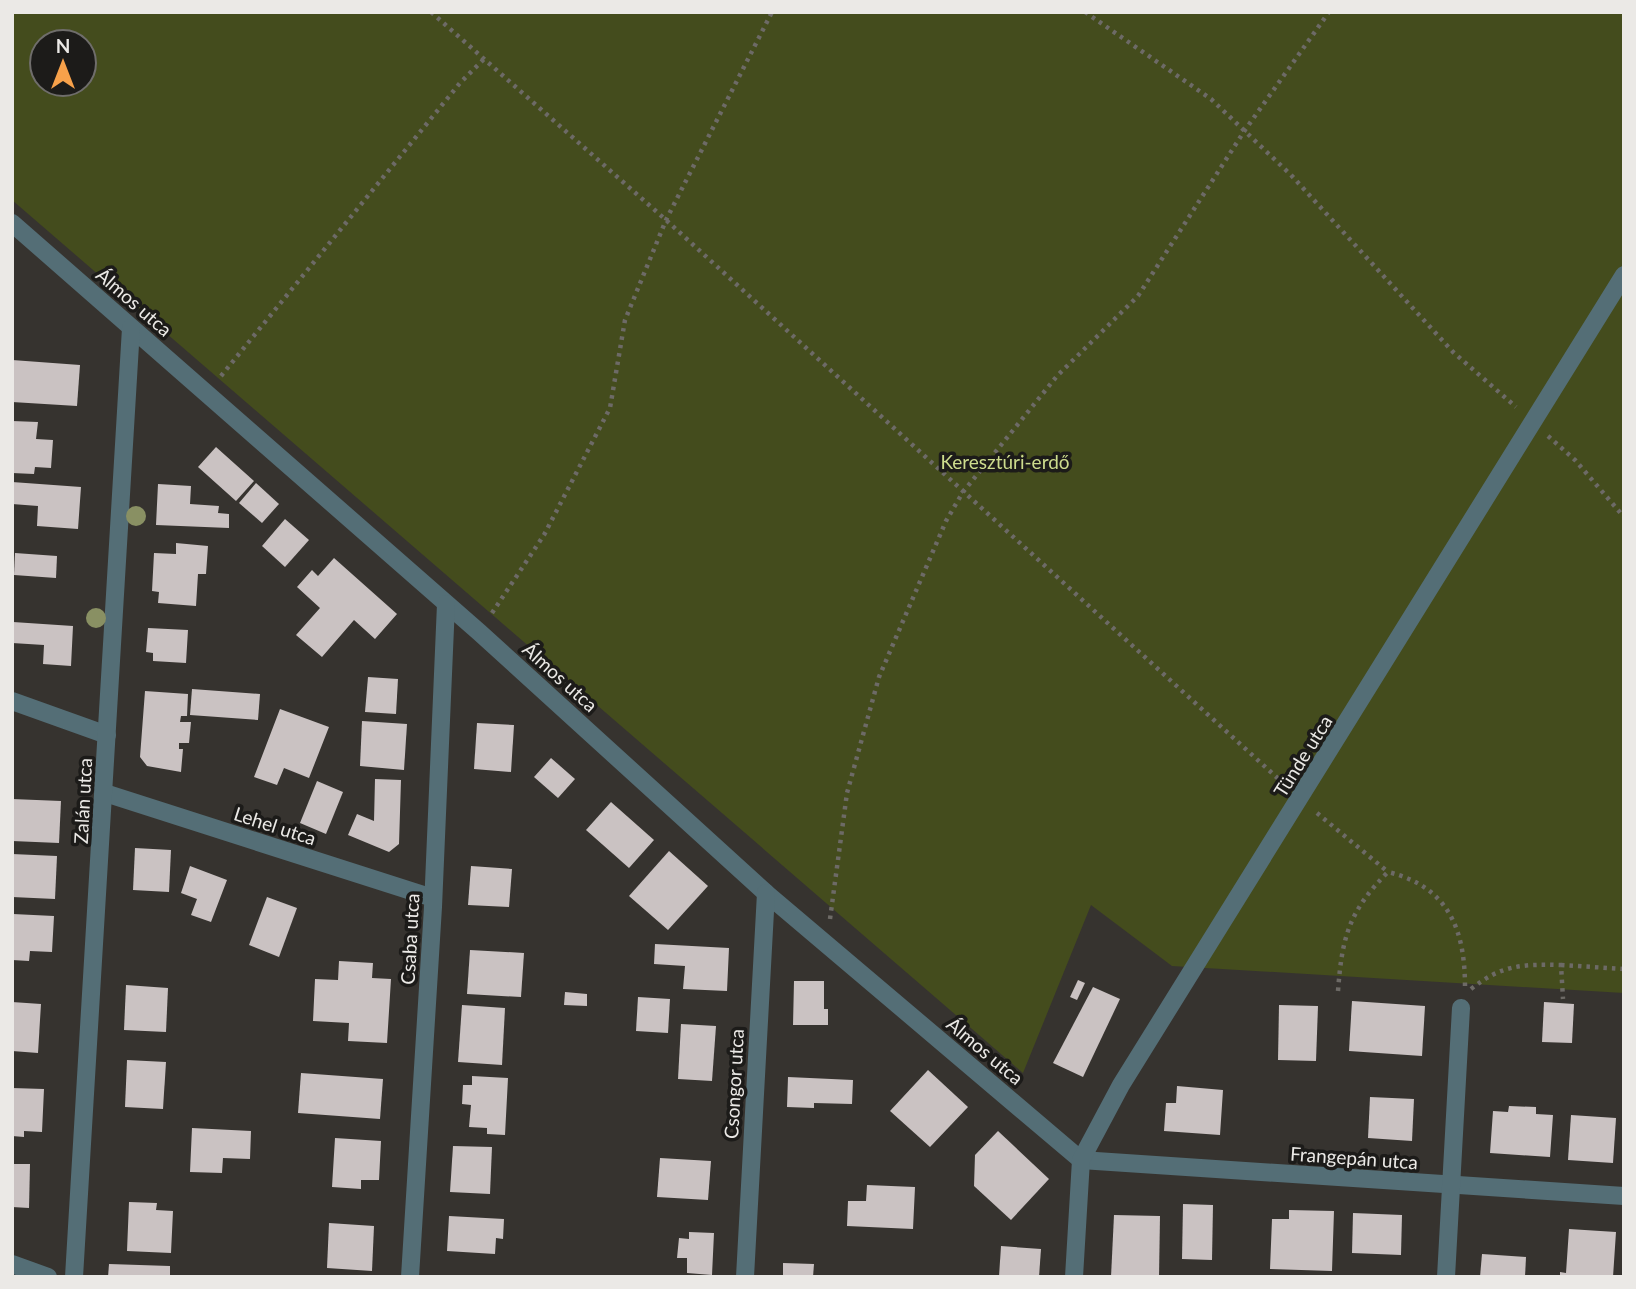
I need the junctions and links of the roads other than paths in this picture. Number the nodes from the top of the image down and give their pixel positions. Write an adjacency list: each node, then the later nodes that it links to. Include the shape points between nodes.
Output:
1 (12, 223): 3 (street, Álmos utca)
2 (1624, 275): 11 (street, Tünde utca, via 1121,1084)
3 (131, 328): 4 (street, Álmos utca); 6 (street, Zalán utca)
4 (446, 604): 8 (street, Álmos utca); 9 (street, Csaba utca)
5 (12, 701): 6 (street)
6 (107, 735): 7 (street, Zalán utca)
7 (105, 793): 9 (street, Lehel utca); 16 (street, Zalán utca)
8 (766, 893): 11 (street, Álmos utca); 18 (street, Csongor utca)
9 (433, 898): 17 (street, Csaba utca)
10 (1461, 1009): 12 (street)
11 (1081, 1160): 12 (street, Frangepán utca); 19 (street, Tünde utca)
12 (1452, 1186): 13 (street, Frangepán utca); 20 (street)
13 (1624, 1196)
14 (12, 1264): 15 (street)
15 (48, 1277)
16 (74, 1277)
17 (410, 1277)
18 (745, 1277)
19 (1074, 1277)
20 (1446, 1277)

